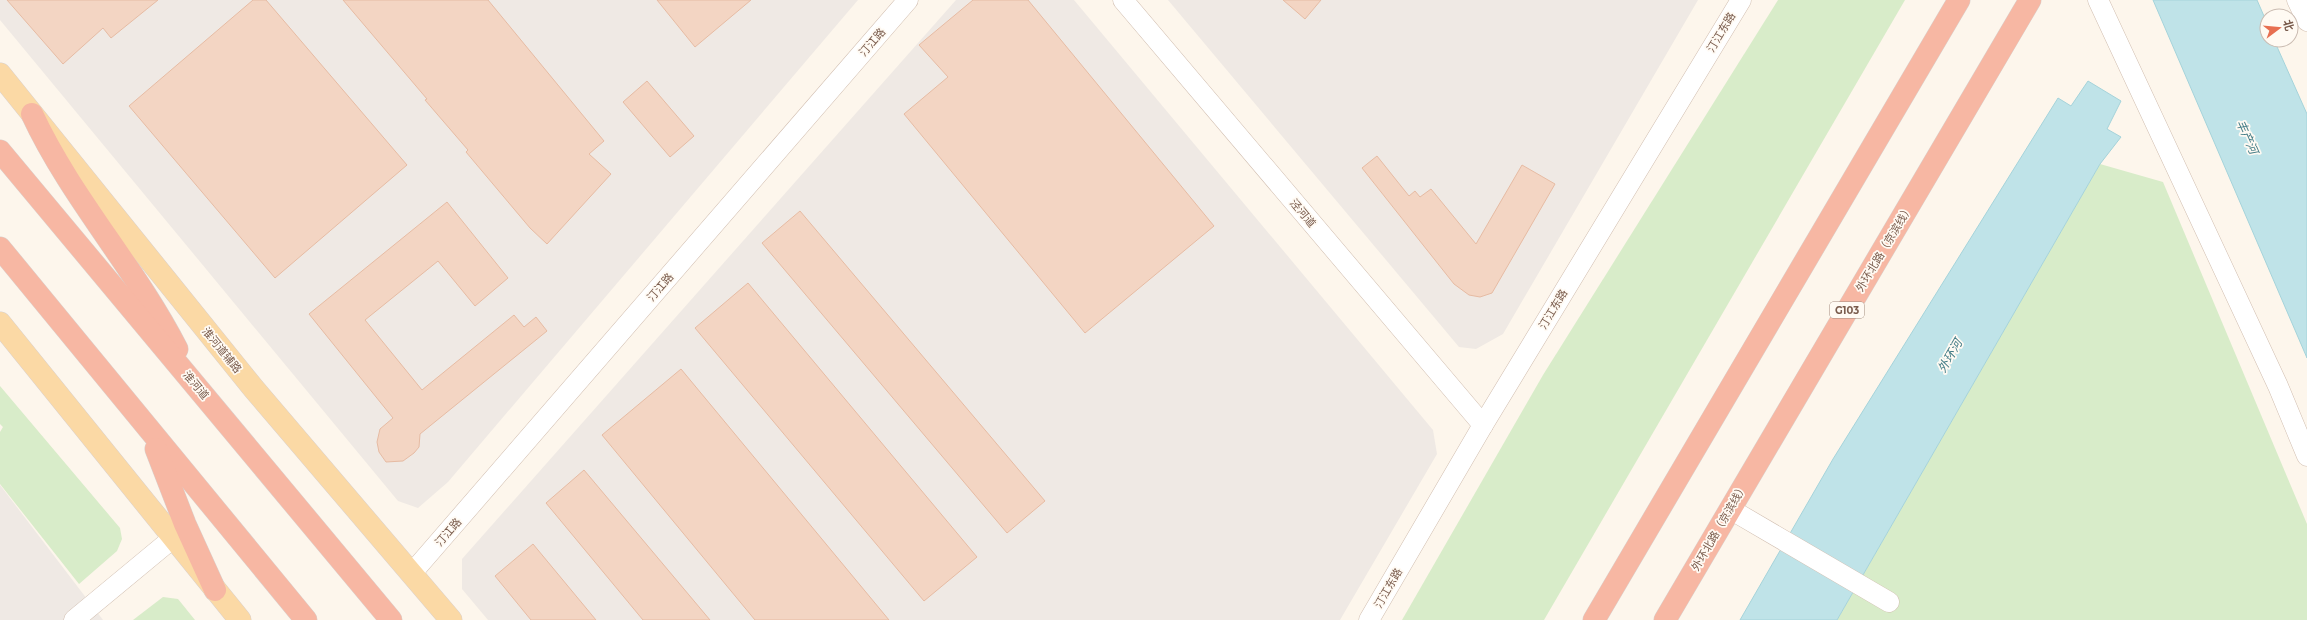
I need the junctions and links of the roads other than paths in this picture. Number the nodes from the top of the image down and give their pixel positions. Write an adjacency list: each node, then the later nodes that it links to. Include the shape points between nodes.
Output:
1 (908, 0): 20 (street, 汀江路)
2 (1123, 0): 15 (street, 泾河道)
3 (1741, 0): 15 (street, 汀江东路)
4 (1959, 0): 29 (highway)
5 (2030, 0): 18 (highway, 外环北路（京滨线） / G103)
6 (2098, 0): 17 (street, via 2274,379)
7 (2297, 0): 8 (street)
8 (2307, 21)
9 (0, 74): 10 (main road, 淮河道辅路)
10 (32, 114): 14 (highway, via 45,142 73,188 163,322); 20 (main road, 淮河道辅路, via 254,389)
11 (0, 151): 14 (highway, 淮河道)
12 (0, 248): 16 (highway)
13 (0, 323): 19 (main road)
14 (194, 384): 26 (highway, 淮河道)
15 (1483, 425): 28 (street, 汀江东路)
16 (149, 431): 19 (highway); 25 (highway)
17 (2307, 456)
18 (1730, 509): 22 (street); 30 (highway, 外环北路（京滨线） / G103)
19 (179, 531): 21 (highway); 23 (street)
20 (412, 573): 27 (main road, 淮河道辅路)
21 (215, 590): 24 (main road)
22 (1888, 602)
23 (74, 620)
24 (240, 620)
25 (306, 620)
26 (391, 620)
27 (451, 620)
28 (1368, 620)
29 (1594, 620)
30 (1665, 620)

